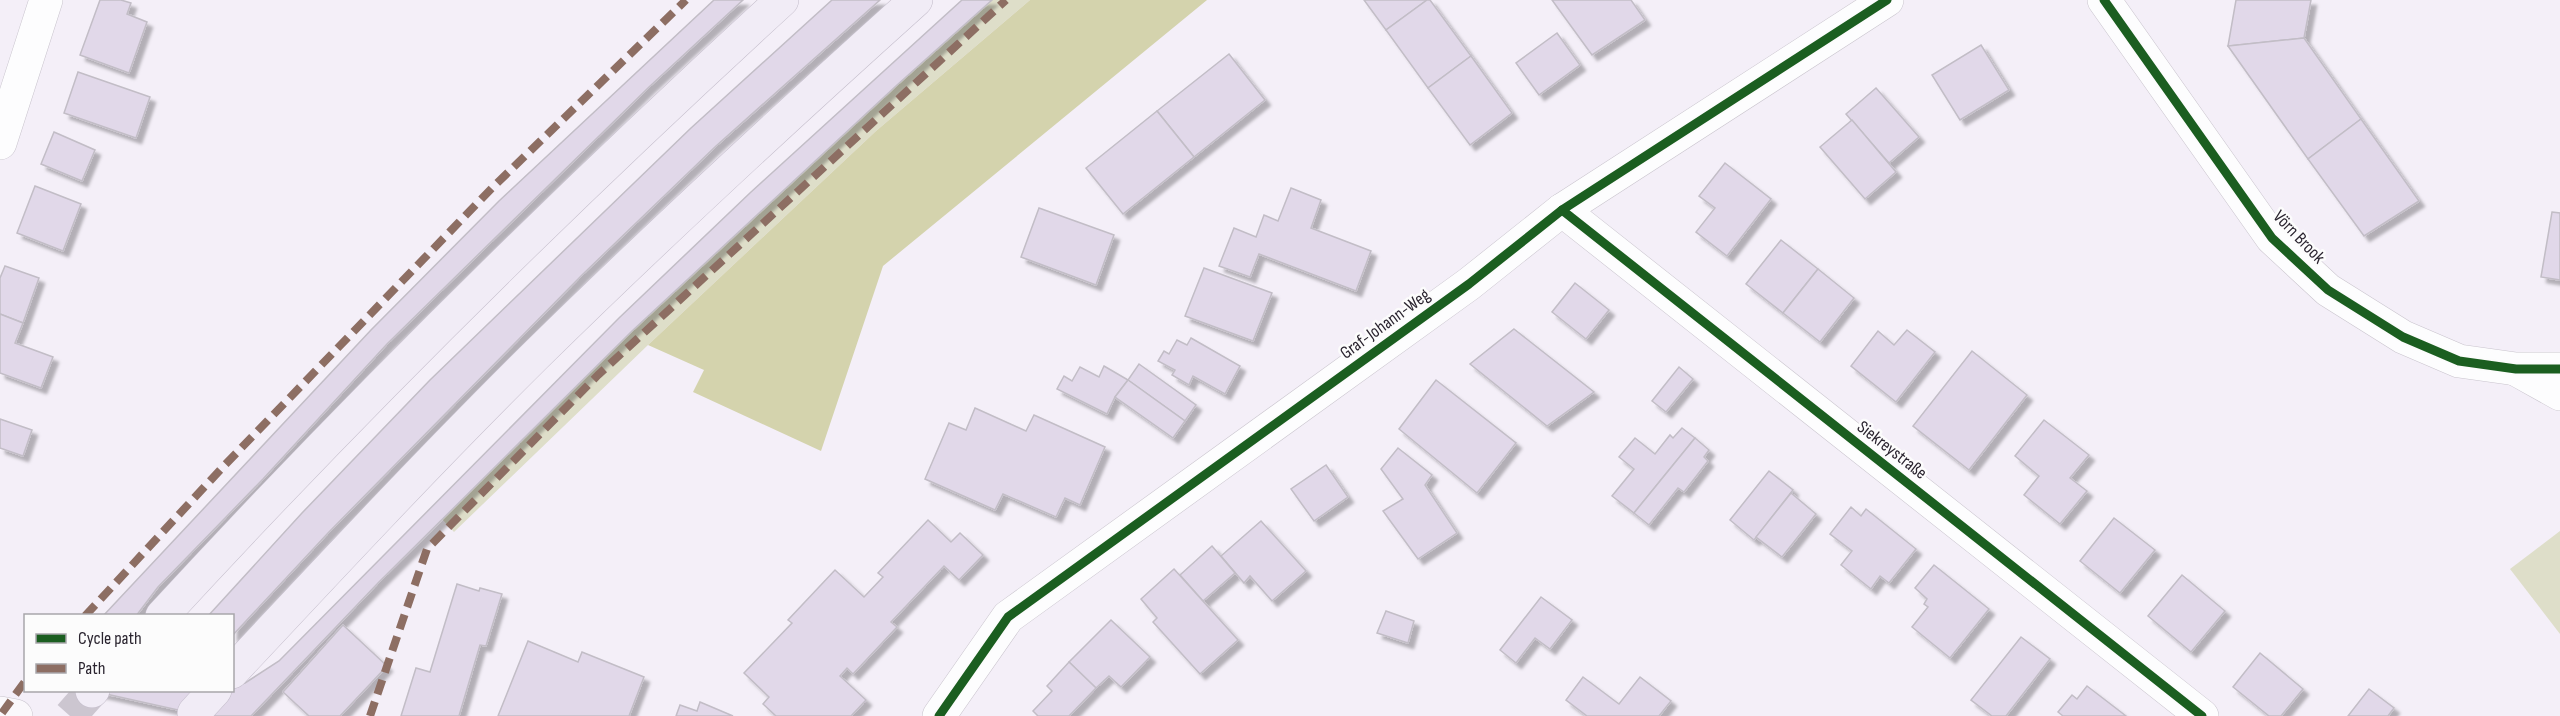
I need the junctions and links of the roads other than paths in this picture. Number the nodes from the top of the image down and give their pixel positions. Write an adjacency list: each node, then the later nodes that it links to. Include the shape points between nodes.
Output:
1 (46, 0): 6 (street)
2 (782, 0): 11 (highway, via 471,293)
3 (916, 0): 12 (highway, via 749,150 535,356)
4 (1887, 0): 7 (street, Graf-Johann-Weg)
5 (2104, 0): 8 (street, Vörn Brook, via 2272,238 2328,290 2403,337 2459,361)
6 (0, 143)
7 (1562, 210): 15 (street, Graf-Johann-Weg, via 1468,284 1008,617); 16 (street, Siekreystraße)
8 (2516, 369): 9 (street, Vörn Brook); 10 (street, Vörn Brook)
9 (2560, 369)
10 (2560, 394)
11 (163, 614)
12 (234, 670)
13 (0, 713): 14 (main road)
14 (16, 716)
15 (939, 716)
16 (2202, 716)

